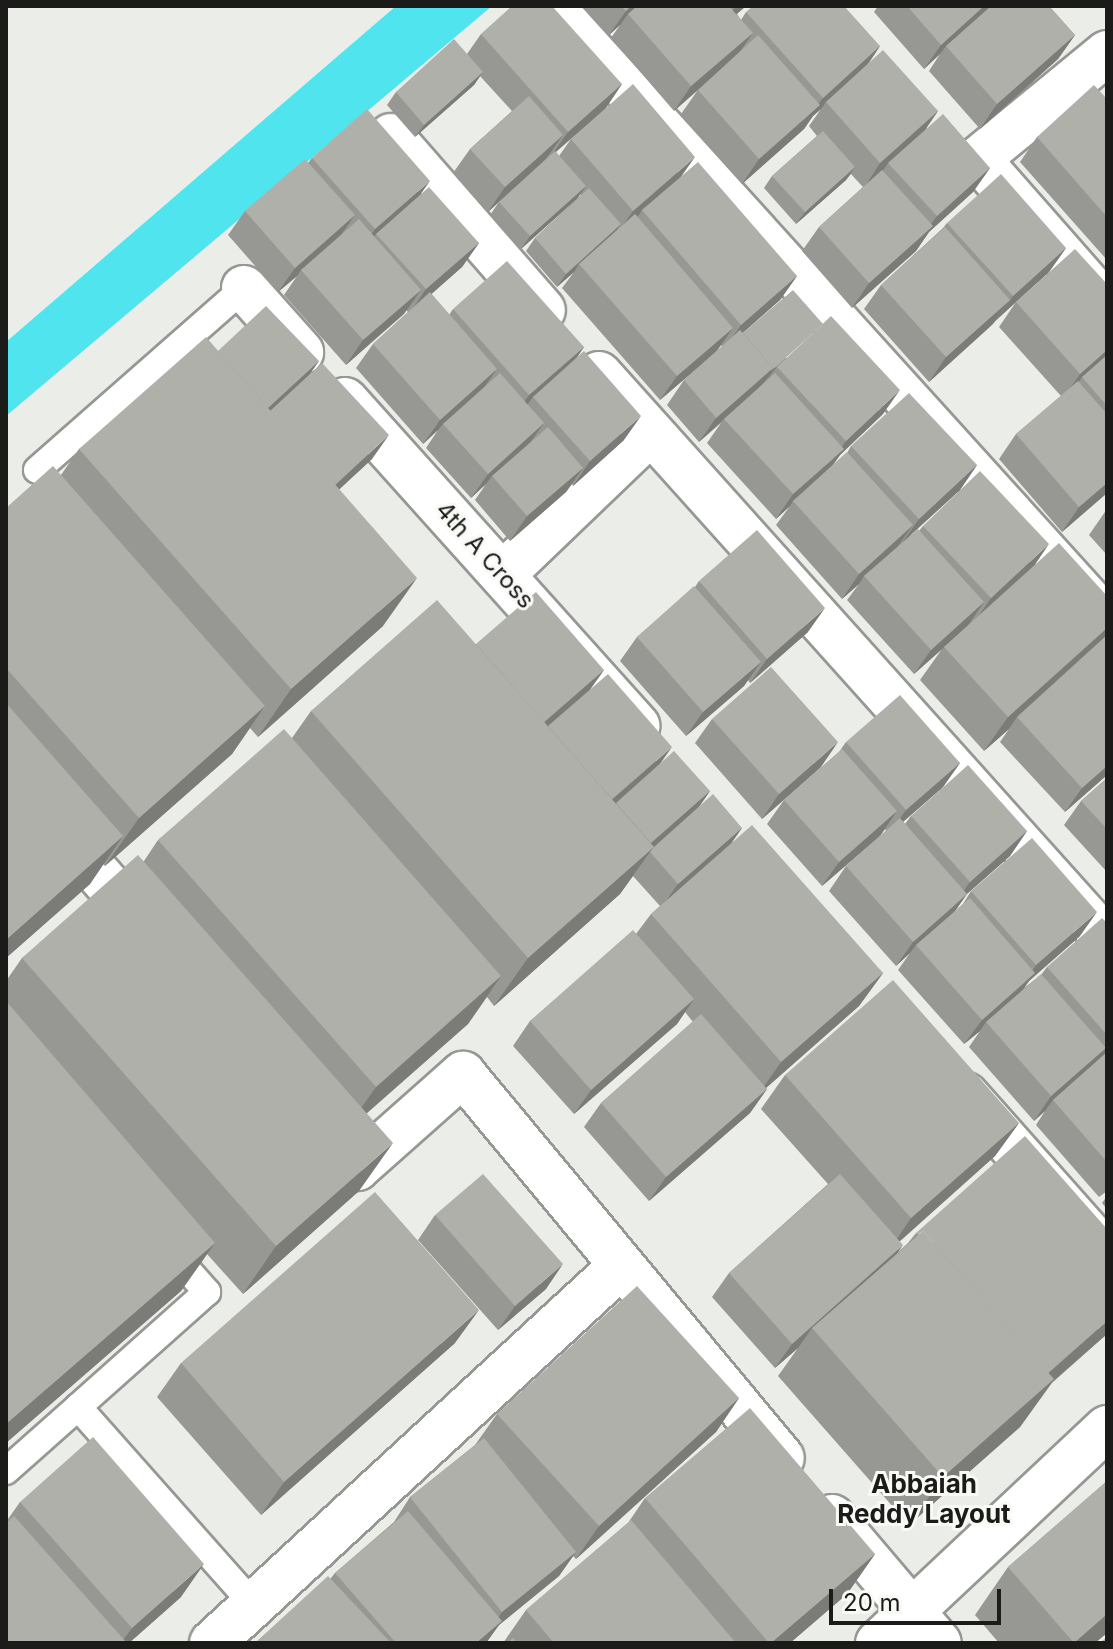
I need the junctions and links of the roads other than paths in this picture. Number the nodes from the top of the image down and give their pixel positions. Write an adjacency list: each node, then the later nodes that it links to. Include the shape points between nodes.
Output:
1 (551, 6): 11 (street)
2 (1107, 53): 5 (street)
3 (946, 124): 5 (street)
4 (389, 134): 8 (street)
5 (978, 159): 7 (street)
6 (244, 288): 9 (lane); 10 (street, 4th A Cross)
7 (1107, 306)
8 (650, 433): 10 (street); 14 (street)
9 (37, 470)
10 (503, 574): 12 (street, 4th A Cross)
11 (1107, 620)
12 (662, 753)
13 (6, 769): 15 (street)
14 (1107, 940)
15 (171, 957)
16 (937, 1063): 19 (street)
17 (316, 1121): 20 (street, via 357,1168 463,1074)
18 (154, 1232): 21 (lane, via 207,1292)
19 (1107, 1254)
20 (621, 1266): 24 (street); 25 (street)
21 (78, 1407): 23 (lane); 24 (lane)
22 (1107, 1428): 25 (street)
23 (6, 1471)
24 (254, 1605): 26 (street)
25 (925, 1627): 27 (street)
26 (212, 1643)
27 (878, 1643)

